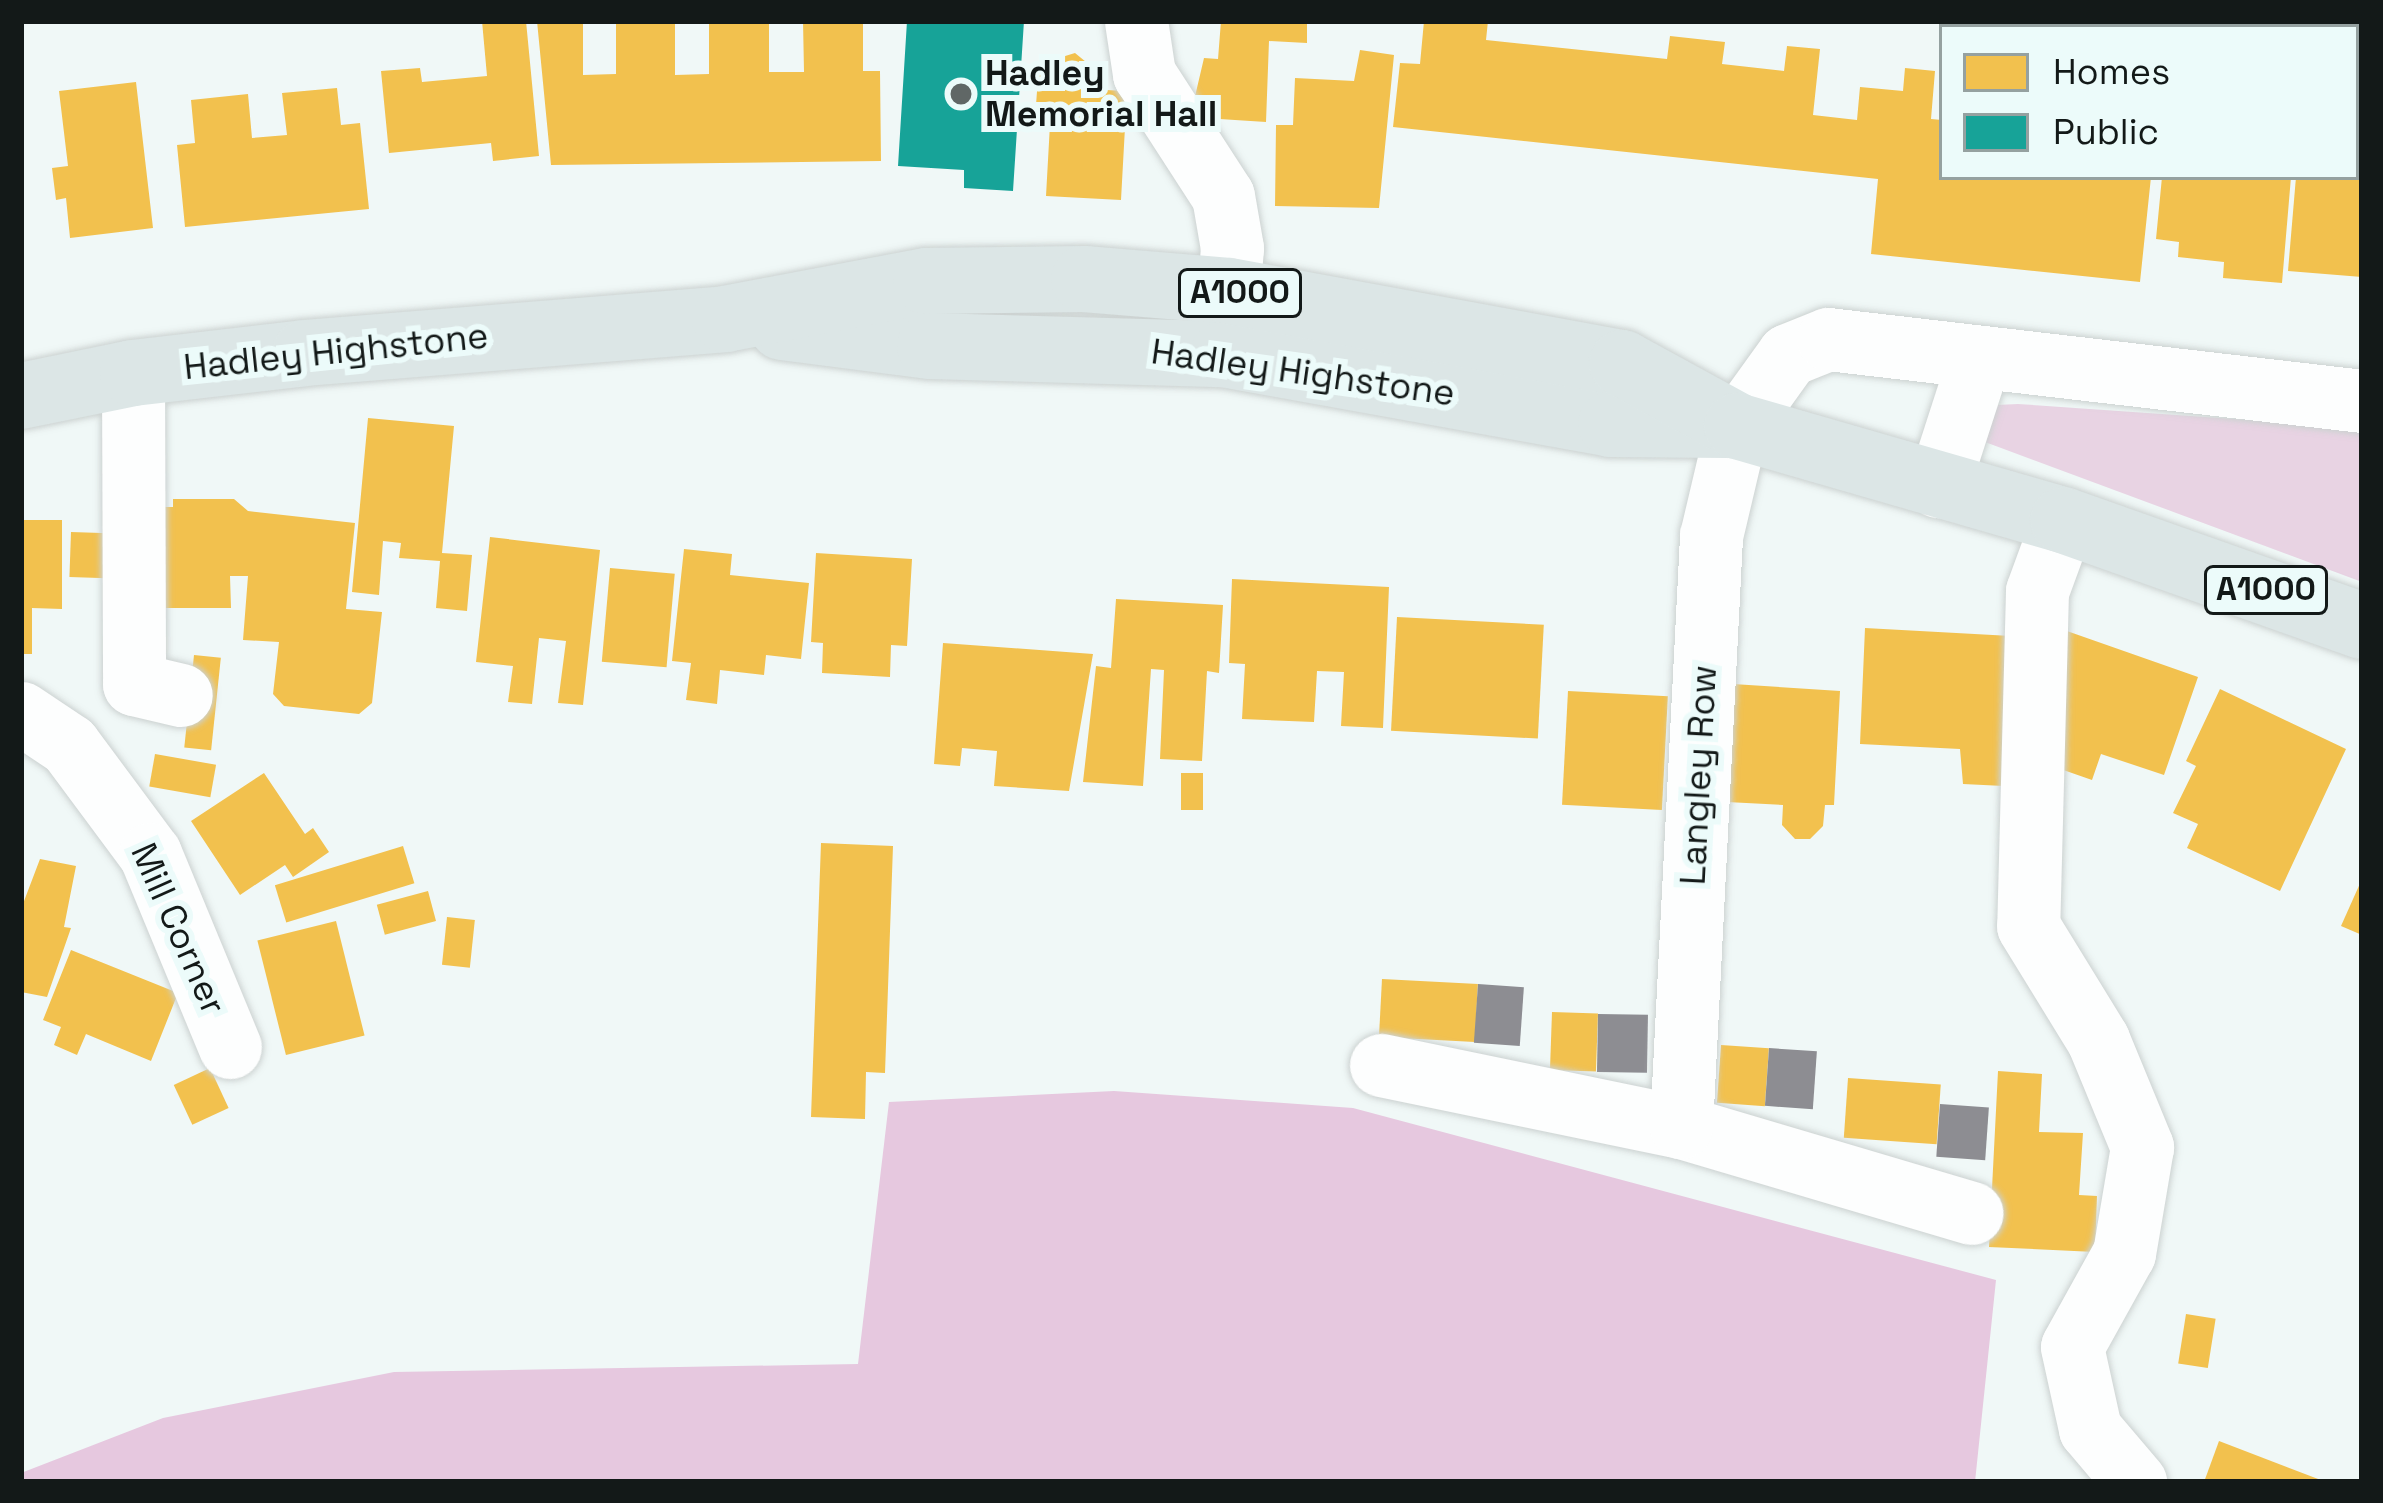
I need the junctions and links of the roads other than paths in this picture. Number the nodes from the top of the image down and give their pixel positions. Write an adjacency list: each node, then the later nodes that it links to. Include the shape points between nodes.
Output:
1 (1136, 21): 2 (street, via 1144,74 1222,196 1232,248)
2 (1226, 323): 4 (main road, Hadley Highstone / A1000, via 1084,279 926,281 725,319); 7 (main road, Hadley Highstone / A1000, via 1622,362)
3 (1978, 362): 6 (street); 7 (street, via 1828,338 1788,355); 8 (street)
4 (133, 373): 5 (main road, Hadley Highstone / A1000); 11 (street, via 134,684)
5 (21, 395)
6 (2362, 401)
7 (1737, 426): 8 (main road, Hadley Highstone / A1000); 15 (street, Langley Row, via 1711,536)
8 (1938, 486): 9 (main road, A1000)
9 (2063, 520): 10 (main road, A1000); 17 (street, via 2037,591 2028,926 2098,1040 2142,1148 2124,1253 2072,1347 2090,1429)
10 (2362, 626)
11 (181, 695)
12 (21, 713): 13 (street, Mill Corner, via 70,745 150,854)
13 (230, 1047)
14 (1381, 1066): 15 (street)
15 (1681, 1127): 16 (street)
16 (1972, 1213)
17 (2135, 1482)

